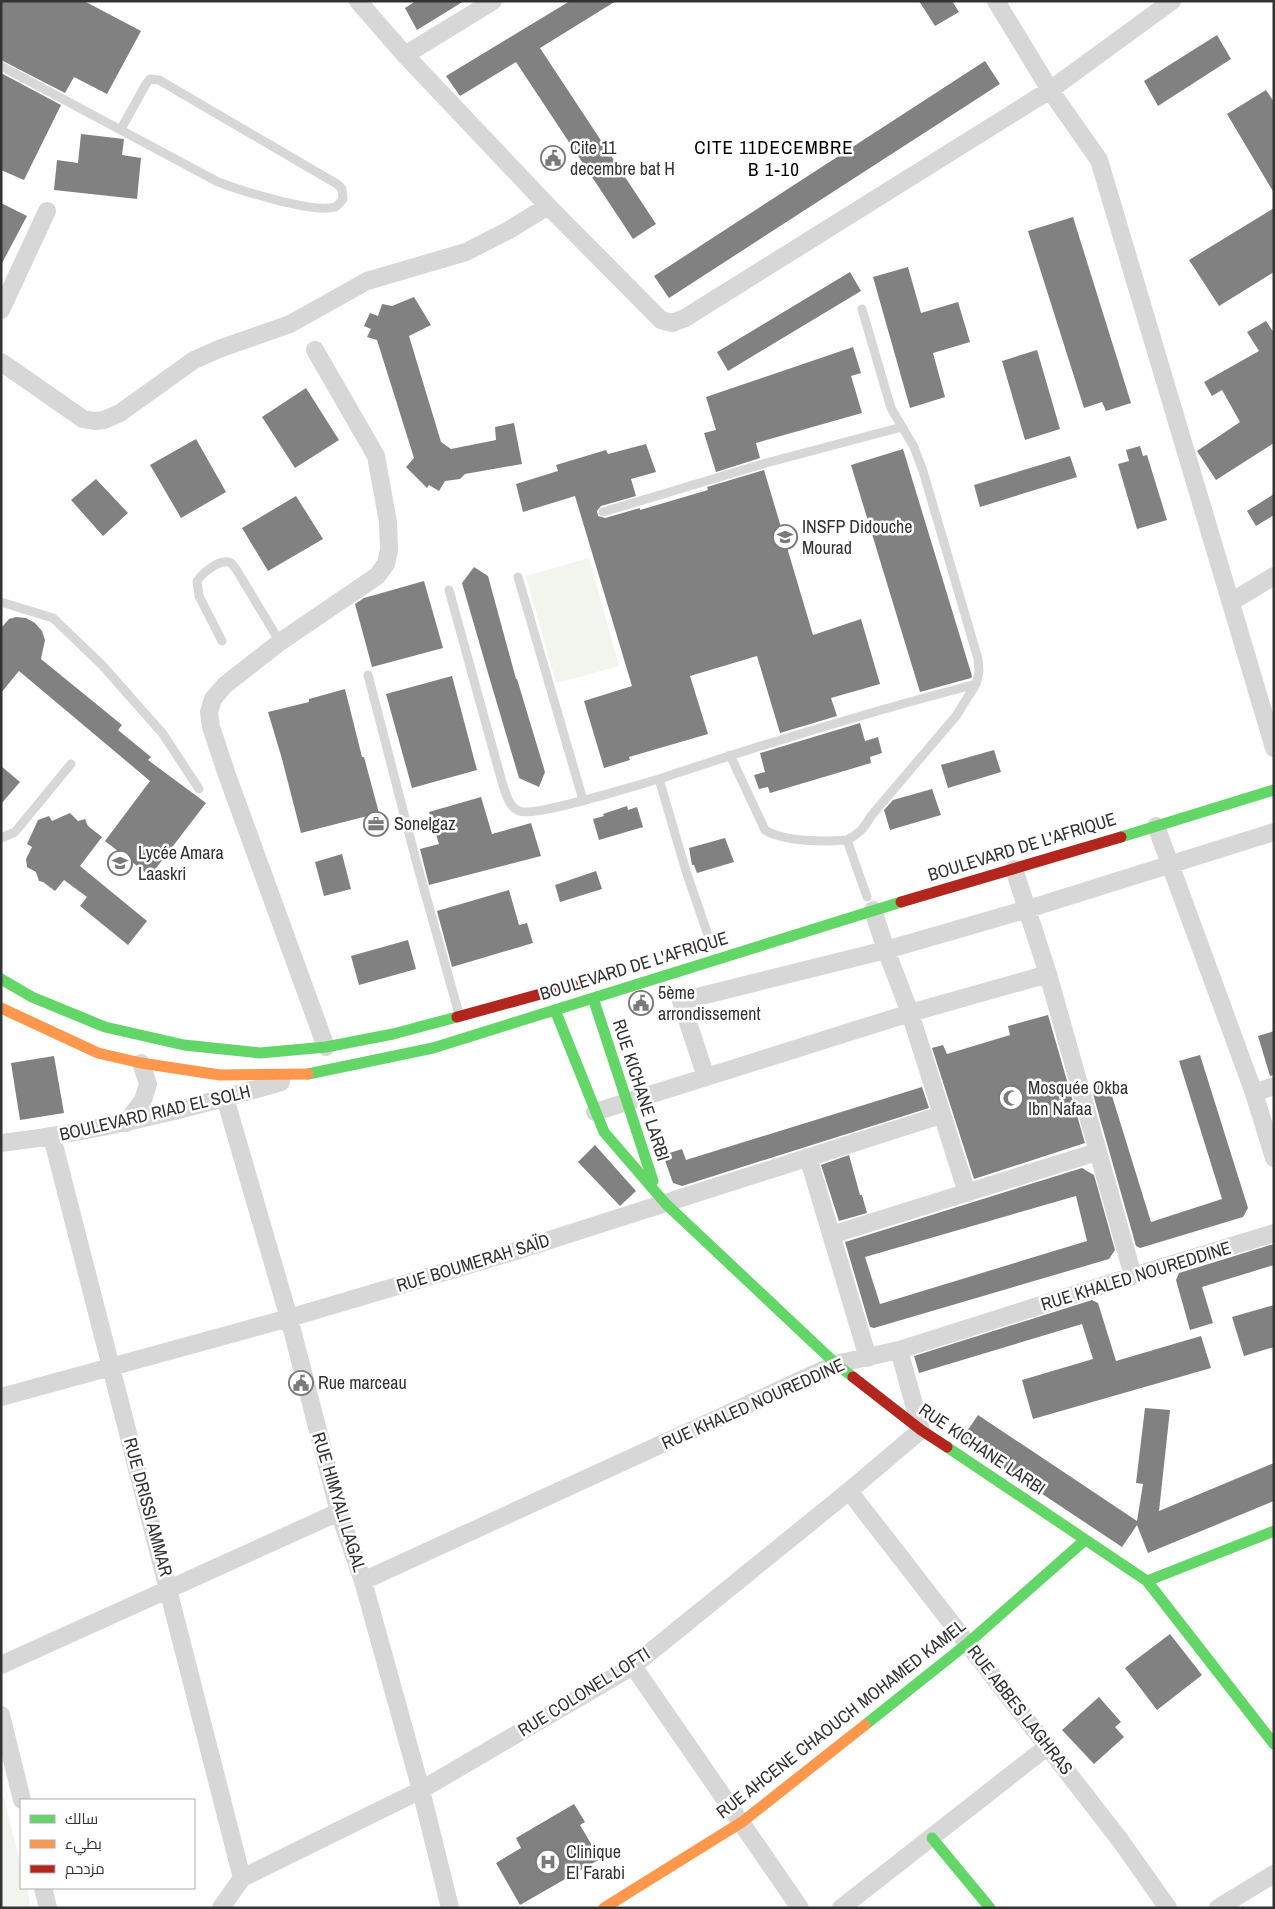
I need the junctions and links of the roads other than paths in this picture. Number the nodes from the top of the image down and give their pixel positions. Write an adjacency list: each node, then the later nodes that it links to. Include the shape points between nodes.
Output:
1 (493, 1): 5 (street)
2 (996, 1): 7 (street)
3 (1172, 1): 7 (street)
4 (366, 3): 5 (street)
5 (405, 55): 9 (street)
6 (1, 66): 8 (lane)
7 (1050, 90): 9 (street, via 693,313 672,323 661,320); 21 (street, via 1099,160)
8 (121, 129): 8 (lane, via 146,84 150,80 159,80 337,184 342,189 343,199 333,208 317,208 240,190 218,182)
9 (548, 206): 14 (street, via 466,252 367,281 290,324 194,360 104,420 83,419)
10 (47, 211): 12 (street)
11 (862, 309): 15 (lane, via 891,408)
12 (1, 310)
13 (315, 350): 23 (street, via 376,456 388,522 389,550 386,564 378,576)
14 (1, 362)
15 (902, 427): 16 (lane, via 766,463); 25 (lane, via 923,470 978,659)
16 (603, 512)
17 (518, 576): 32 (lane)
18 (1274, 576): 21 (street)
19 (449, 590): 32 (lane, via 510,803 518,811 526,813)
20 (1, 602): 30 (lane, via 53,618 102,665 163,734)
21 (1231, 602): 26 (street)
22 (222, 641): 23 (lane, via 199,596 197,582 217,564 225,562 236,570)
23 (280, 642): 51 (street, via 225,685 213,700 209,712 226,775)
24 (368, 675): 50 (lane)
25 (976, 684): 27 (lane); 36 (lane, via 956,716 864,828)
26 (1274, 748)
27 (730, 755): 29 (lane); 36 (lane, via 765,830 799,839)
28 (71, 764): 35 (lane, via 15,832)
29 (659, 779): 32 (lane); 41 (lane)
30 (199, 789)
31 (1274, 790): 33 (street, BOULEVARD DE L'AFRIQUE)
32 (583, 800)
33 (1156, 826): 37 (street); 38 (street, BOULEVARD DE L'AFRIQUE)
34 (1274, 832): 37 (street)
35 (1, 838)
36 (847, 840): 39 (lane)
37 (1171, 865): 40 (street); 56 (street)
38 (1014, 869): 39 (street, BOULEVARD DE L'AFRIQUE); 40 (street)
39 (868, 900): 42 (street); 46 (street, BOULEVARD DE L'AFRIQUE)
40 (1028, 910): 42 (street); 43 (street)
41 (711, 944)
42 (886, 950): 49 (street); 54 (street, via 681,1001)
43 (1048, 974): 49 (street); 64 (street)
44 (1, 979): 51 (street, BOULEVARD DE L'AFRIQUE, via 32,997 105,1028 184,1045 260,1053)
45 (583, 982): 50 (street, BOULEVARD DE L'AFRIQUE)
46 (593, 998): 48 (street, BOULEVARD DE L'AFRIQUE); 58 (street, RUE KICHANE LARBI)
47 (1, 1008): 52 (street, BOULEVARD DE L'AFRIQUE, via 98,1053)
48 (555, 1010): 53 (street, BOULEVARD DE L'AFRIQUE, via 433,1048); 59 (street, RUE KICHANE LARBI)
49 (910, 1013): 54 (street); 60 (street)
50 (460, 1016): 51 (street, BOULEVARD DE L'AFRIQUE)
51 (326, 1047)
52 (142, 1063): 53 (street, BOULEVARD DE L'AFRIQUE, via 220,1075); 61 (street, via 148,1084 143,1100)
53 (306, 1074): 57 (street, BOULEVARD RIAD EL SOLH)
54 (706, 1077): 58 (street)
55 (1274, 1086): 56 (street)
56 (1254, 1093): 66 (street)
57 (225, 1098): 61 (street, BOULEVARD RIAD EL SOLH); 72 (street, RUE HIMYALI LAGAL)
58 (627, 1103): 59 (street); 68 (street, RUE KICHANE LARBI)
59 (595, 1112): 68 (street, RUE KICHANE LARBI, via 604,1132)
60 (941, 1116): 65 (street, RUE BOUMERAH SAÏD); 67 (street)
61 (126, 1123): 62 (street, BOULEVARD RIAD EL SOLH)
62 (52, 1137): 63 (street, BOULEVARD RIAD EL SOLH); 76 (street, RUE DRISSI AMMAR)
63 (1, 1142)
64 (1097, 1152): 67 (street); 71 (street)
65 (808, 1157): 68 (street, RUE BOUMERAH SAÏD); 70 (street)
66 (1274, 1158)
67 (967, 1193): 70 (street)
68 (662, 1198): 72 (street, RUE BOUMERAH SAÏD, via 509,1253); 75 (street, RUE KICHANE LARBI)
69 (1274, 1233): 71 (street, RUE KHALED NOUREDDINE)
70 (831, 1235): 74 (street)
71 (1133, 1276): 73 (street, RUE KHALED NOUREDDINE)
72 (289, 1318): 76 (street, RUE BOUMERAH SAÏD); 80 (street, RUE HIMYALI LAGAL)
73 (899, 1350): 74 (street, RUE KHALED NOUREDDINE); 78 (street)
74 (868, 1358): 75 (street, RUE KHALED NOUREDDINE)
75 (836, 1364): 78 (street, RUE KICHANE LARBI); 83 (street, RUE KHALED NOUREDDINE)
76 (111, 1366): 77 (street, RUE BOUMERAH SAÏD); 85 (street, RUE DRISSI AMMAR)
77 (1, 1397)
78 (921, 1430): 79 (street, RUE COLONEL LOFTI); 82 (street, RUE KICHANE LARBI)
79 (849, 1491): 86 (street, RUE ABBES LAGHRAS); 88 (street, RUE COLONEL LOFTI)
80 (339, 1512): 83 (street, RUE HIMYALI LAGAL); 85 (street)
81 (1274, 1531): 84 (street)
82 (1085, 1540): 84 (street, RUE KICHANE LARBI); 86 (street, RUE AHCENE CHAOUCH MOHAMED KAMEL)
83 (363, 1581): 92 (street, RUE HIMYALI LAGAL)
84 (1147, 1581): 90 (street, RUE KICHANE LARBI)
85 (169, 1588): 87 (street); 97 (street, RUE DRISSI AMMAR)
86 (968, 1643): 91 (street, RUE ABBES LAGHRAS); 94 (street, RUE AHCENE CHAOUCH MOHAMED KAMEL)
87 (1, 1665)
88 (633, 1666): 92 (street, RUE COLONEL LOFTI); 94 (street)
89 (1, 1715): 93 (street)
90 (1274, 1744)
91 (1048, 1746): 95 (street); 106 (street, RUE ABBES LAGHRAS)
92 (421, 1790): 97 (street, RUE COLONEL LOFTI); 101 (street, RUE HIMYALI LAGAL)
93 (22, 1799)
94 (742, 1822): 102 (street, RUE AHCENE CHAOUCH MOHAMED KAMEL); 103 (street)
95 (932, 1838): 104 (street); 105 (street)
96 (1274, 1874): 107 (street)
97 (242, 1878): 100 (street)
98 (44, 1889): 99 (street)
99 (48, 1908)
100 (221, 1908)
101 (450, 1908)
102 (604, 1908)
103 (800, 1908)
104 (841, 1908)
105 (990, 1908)
106 (1168, 1908)
107 (1218, 1908)

